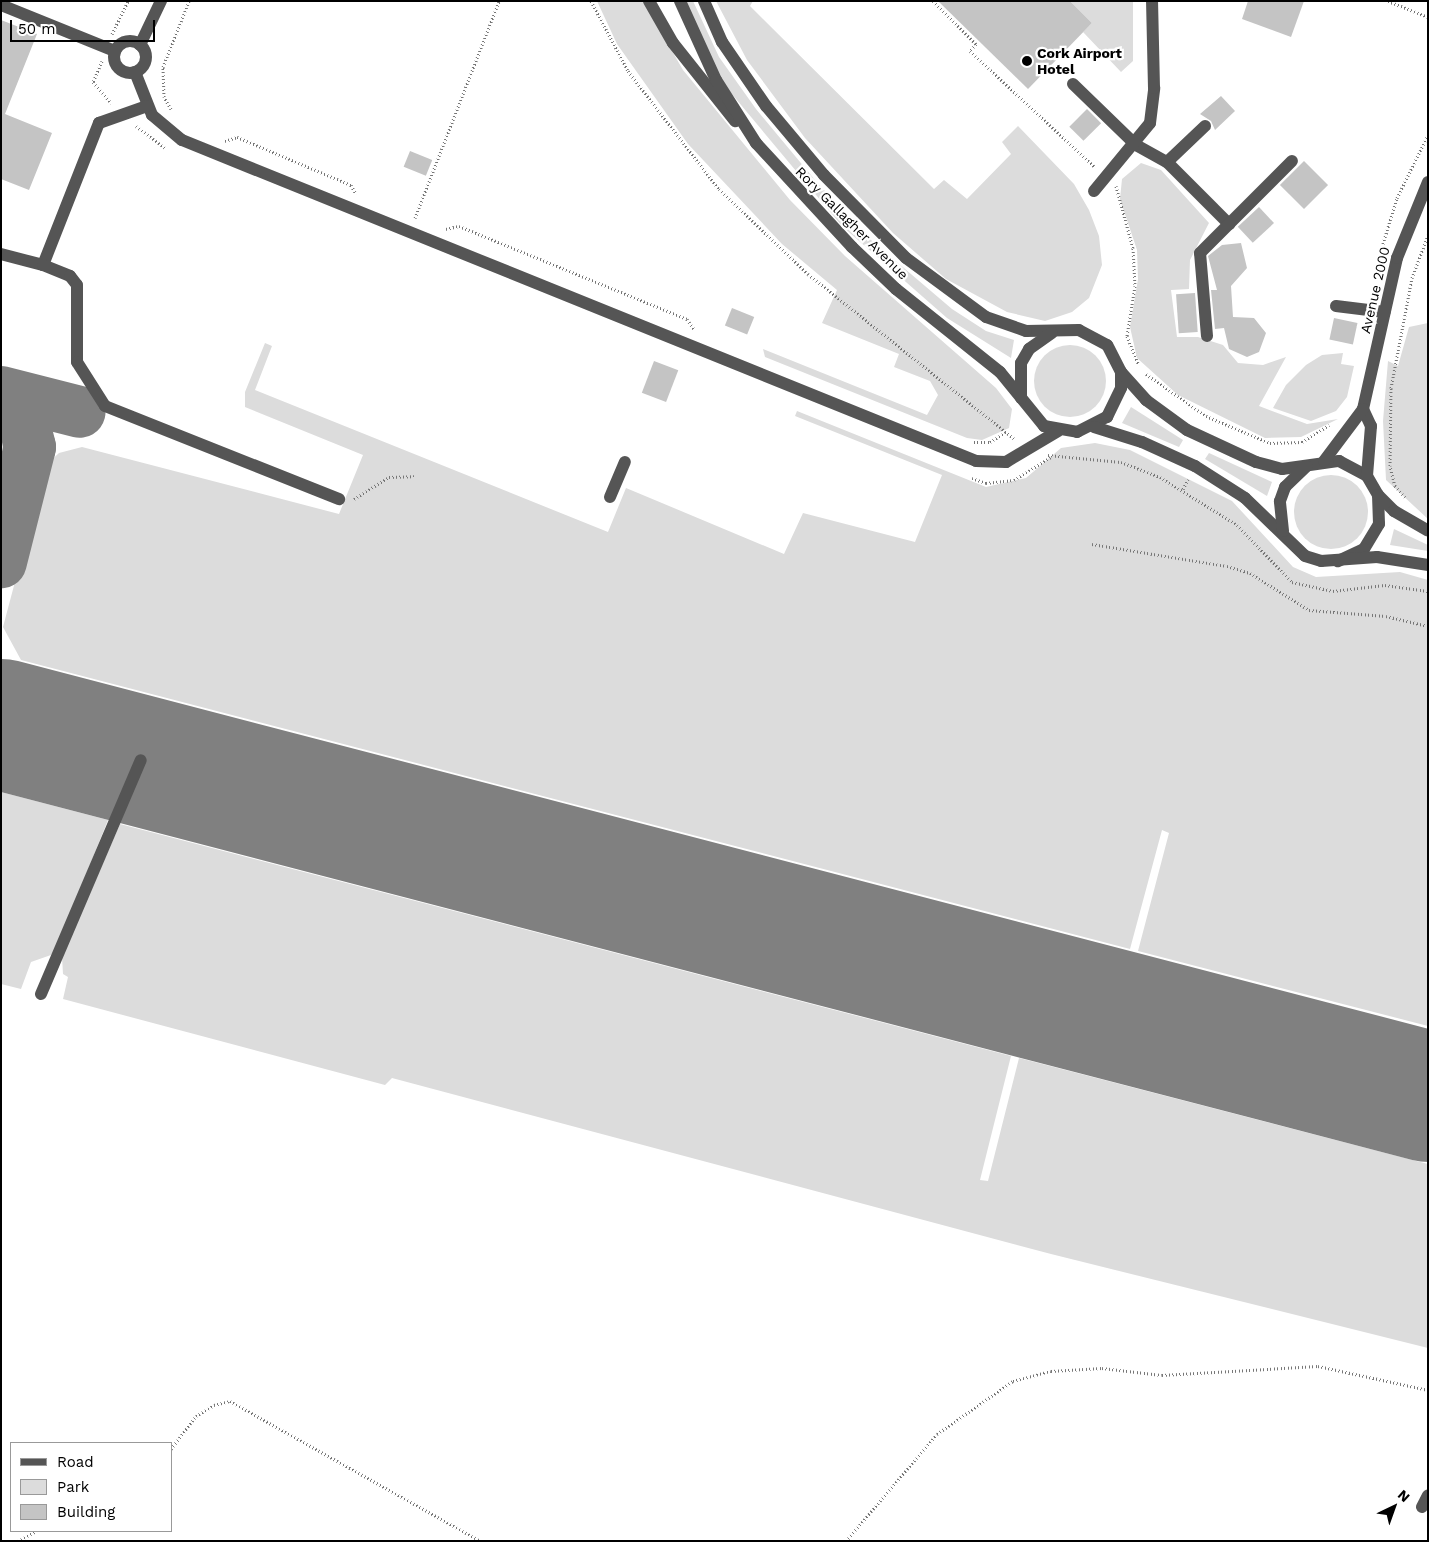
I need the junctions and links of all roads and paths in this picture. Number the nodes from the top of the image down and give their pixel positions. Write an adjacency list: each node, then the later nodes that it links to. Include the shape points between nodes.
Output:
1 (161, 1): 13 (street)
2 (189, 1): 18 (path, via 162,67 164,97)
3 (499, 1): 31 (path)
4 (591, 1): 50 (path, via 605,35 634,79 719,189 808,274)
5 (649, 1): 22 (street, via 712,96)
6 (680, 1): 22 (street, Rory Gallagher Avenue, via 716,80)
7 (704, 1): 41 (street, Rory Gallagher Avenue, via 722,42 749,84 873,228 971,308 1026,330)
8 (932, 1): 26 (path, via 976,44 970,51 1084,161)
9 (1152, 1): 23 (street, via 1154,88 1150,123)
10 (1388, 1): 12 (path)
11 (1, 5): 14 (street)
12 (1428, 17)
13 (140, 44): 14 (street, via 126,41); 15 (street, via 146,60)
14 (115, 51): 15 (street, via 120,70)
15 (136, 72): 17 (street)
16 (1073, 84): 23 (street)
17 (147, 106): 38 (street, via 99,122); 53 (street, via 170,133 196,146 967,457 1006,462)
18 (176, 117)
19 (1204, 126): 25 (street)
20 (1428, 135): 36 (path, via 1397,198)
21 (221, 143): 29 (path, via 237,137 351,185)
22 (756, 143): 46 (street, Rory Gallagher Avenue, via 804,200 896,289 1000,372)
23 (1136, 145): 25 (street); 26 (street)
24 (1292, 161): 33 (street)
25 (1167, 162): 33 (street)
26 (1108, 179): 28 (street); 47 (path, via 1119,190 1117,202 1133,248 1135,286 1127,336 1143,371 1165,392 1206,416 1270,443 1302,442)
27 (1428, 182): 40 (street, Avenue 2000, via 1397,258)
28 (1094, 191)
29 (359, 198)
30 (406, 217): 31 (path)
31 (414, 220): 32 (path)
32 (423, 224)
33 (1229, 224): 43 (street, via 1200,253)
34 (440, 230): 42 (path, via 459,226 687,320)
35 (1428, 235): 64 (path, via 1412,278 1392,388 1387,444 1395,486)
36 (1381, 252)
37 (1, 254): 38 (street)
38 (43, 264): 63 (street, via 70,276 77,285 77,362 105,406)
39 (1336, 306): 40 (street)
40 (1385, 312): 45 (street, Avenue 2000)
41 (1054, 332): 44 (street, Rory Gallagher Avenue, via 1079,330 1094,335 1107,345); 46 (street, via 1029,350 1021,364 1018,379)
42 (697, 333)
43 (1207, 336)
44 (1121, 372): 48 (street, via 1116,404); 57 (street, Rory Gallagher Avenue, via 1146,400 1196,435 1269,466)
45 (1363, 409): 55 (street); 59 (street, via 1371,426)
46 (1030, 414): 49 (street, Rory Gallagher Avenue); 53 (street)
47 (1329, 425)
48 (1094, 427): 49 (street); 65 (street, via 1142,442 1195,466 1245,498)
49 (1058, 431): 53 (street)
50 (1006, 432): 51 (path); 52 (path, via 990,442)
51 (1010, 436)
52 (968, 441)
53 (1031, 447)
54 (1047, 455): 60 (path, via 1121,462 1182,489)
55 (1324, 461): 57 (street, Rory Gallagher Avenue); 59 (street, Rory Gallagher Avenue, via 1354,467)
56 (625, 462): 62 (street)
57 (1307, 466): 65 (street, Rory Gallagher Avenue, via 1294,475 1282,494 1279,516)
58 (414, 476): 63 (path, via 389,477 352,500)
59 (1366, 476): 61 (street)
60 (1189, 477)
61 (1378, 495): 66 (street, via 1399,515); 68 (street, via 1379,524 1373,538 1352,557)
62 (610, 497)
63 (339, 499)
64 (1408, 500)
65 (1283, 531): 68 (street, via 1305,556)
66 (1428, 531)
67 (1092, 544): 70 (path, via 1227,566 1250,573 1309,610 1386,616)
68 (1338, 561): 69 (street, via 1377,557)
69 (1428, 564)
70 (1428, 626)
71 (141, 760): 72 (street)
72 (41, 994)
73 (1428, 1390): 78 (path, via 1318,1366 1162,1375 1102,1368 1050,1371 1013,1381 937,1434)
74 (172, 1448): 77 (path, via 196,1416 214,1405 230,1401)
75 (34, 1532): 76 (path)
76 (18, 1541)
77 (480, 1541)
78 (846, 1541)

